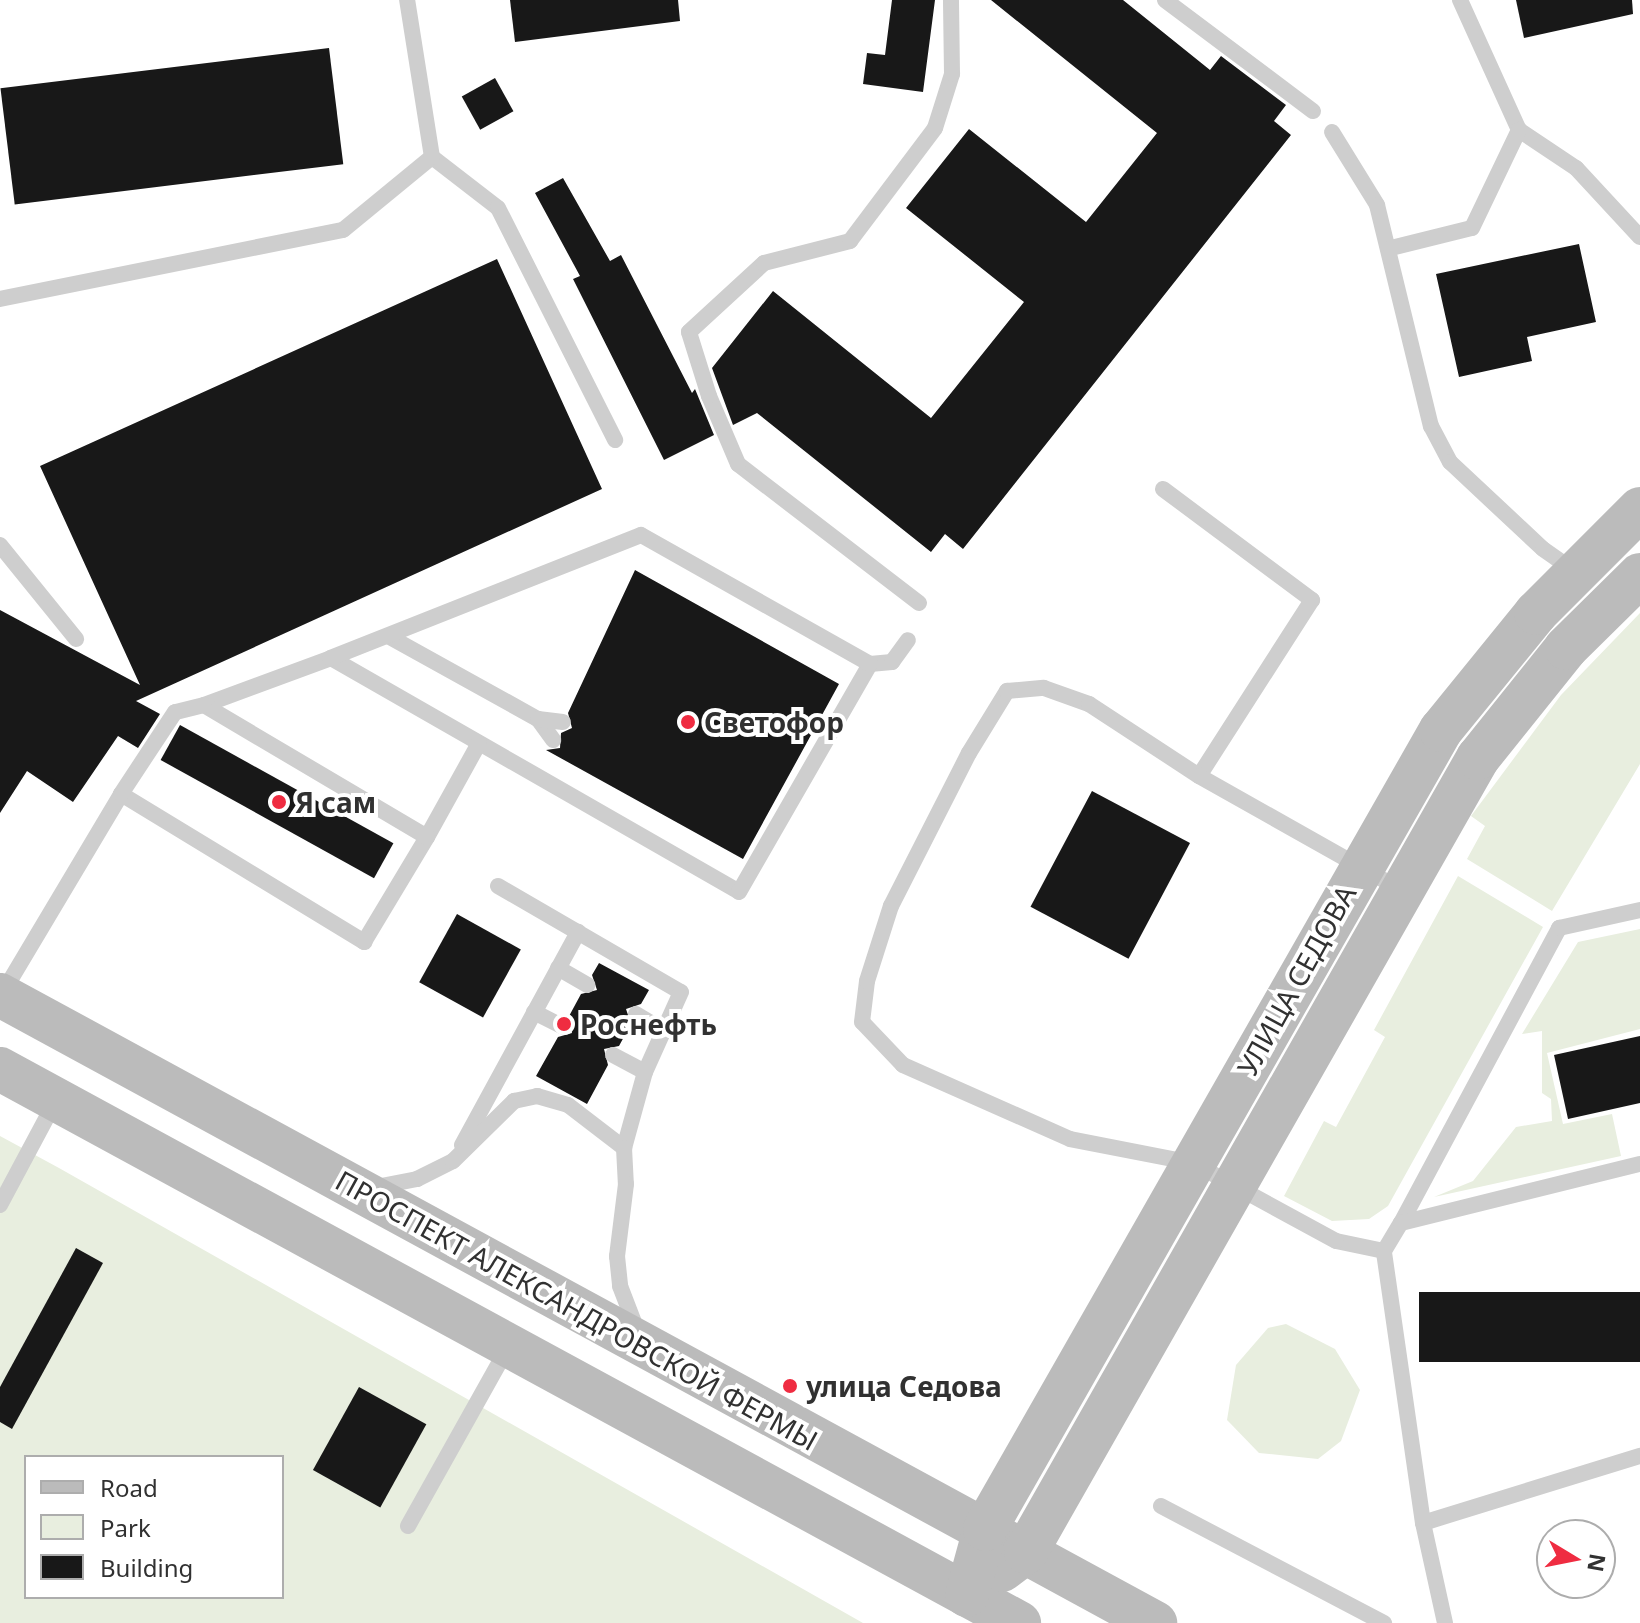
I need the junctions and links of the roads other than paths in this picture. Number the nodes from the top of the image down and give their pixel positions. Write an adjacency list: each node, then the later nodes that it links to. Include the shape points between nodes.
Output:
1 (407, 0): 8 (lane)
2 (951, 0): 17 (lane, via 952,74 935,128 850,241 764,263 689,332 738,464)
3 (1165, 0): 5 (lane)
4 (1460, 0): 6 (lane)
5 (1313, 111)
6 (1519, 130): 9 (lane, via 1576,168); 10 (lane, via 1472,228)
7 (1332, 132): 10 (lane, via 1363,176)
8 (432, 157): 11 (lane, via 343,230); 12 (lane, via 498,208)
9 (1640, 237)
10 (1391, 248): 16 (lane, via 1431,426 1450,462 1543,549)
11 (0, 299)
12 (615, 440)
13 (1163, 489): 28 (lane, via 1312,600)
14 (1640, 509): 16 (main road, УЛИЦА СЕДОВА)
15 (0, 545): 19 (lane)
16 (1603, 586): 31 (main road, УЛИЦА СЕДОВА, via 1484,671 1441,730); 33 (main road, УЛИЦА СЕДОВА, via 1566,648 1478,758)
17 (919, 603)
18 (388, 636): 21 (lane); 22 (lane, via 641,535); 24 (lane)
19 (76, 639)
20 (908, 640): 22 (lane, via 892,662)
21 (331, 658): 23 (lane); 27 (lane)
22 (870, 664): 27 (lane, via 739,892)
23 (204, 705): 29 (lane, via 175,712); 30 (lane)
24 (538, 719): 25 (lane); 26 (lane)
25 (563, 722)
26 (553, 740)
27 (479, 743): 30 (lane)
28 (1199, 776): 31 (lane); 49 (lane, via 1089,704 1044,688 1007,691 969,753 891,906 867,981 862,1022 903,1065 1070,1139)
29 (121, 794): 30 (lane, via 364,942); 38 (lane)
30 (427, 837)
31 (1360, 867): 33 (lane); 49 (main road, УЛИЦА СЕДОВА)
32 (498, 886): 35 (lane)
33 (1401, 890): 52 (main road, УЛИЦА СЕДОВА)
34 (1640, 910): 54 (lane, via 1559,928)
35 (578, 932): 36 (lane); 42 (lane, via 681,992)
36 (558, 968): 37 (lane); 39 (lane)
37 (587, 985)
38 (1, 995): 51 (main road, ПРОСПЕКТ АЛЕКСАНДРОВСКОЙ ФЕРМЫ)
39 (534, 1012): 41 (lane); 48 (lane)
40 (636, 1014): 42 (lane)
41 (563, 1027)
42 (663, 1030): 45 (lane)
43 (613, 1055): 45 (lane)
44 (0, 1069): 46 (main road)
45 (645, 1072): 47 (lane)
46 (56, 1099): 53 (lane); 56 (main road)
47 (624, 1148): 48 (lane, via 568,1105 537,1096 514,1101); 57 (lane, via 620,1286)
48 (453, 1161): 51 (lane, via 383,1188)
49 (1193, 1163): 52 (lane); 62 (main road, УЛИЦА СЕДОВА)
50 (1640, 1164): 54 (lane)
51 (349, 1185): 57 (main road, ПРОСПЕКТ АЛЕКСАНДРОВСКОЙ ФЕРМЫ)
52 (1236, 1186): 55 (lane, via 1336,1241); 63 (main road, УЛИЦА СЕДОВА)
53 (3, 1193)
54 (1401, 1223): 55 (lane)
55 (1384, 1251): 60 (lane)
56 (508, 1345): 61 (lane); 64 (main road)
57 (651, 1352): 62 (main road, ПРОСПЕКТ АЛЕКСАНДРОВСКОЙ ФЕРМЫ)
58 (1640, 1456): 60 (lane)
59 (1161, 1506): 67 (lane)
60 (1423, 1523): 68 (lane)
61 (408, 1526)
62 (985, 1529): 63 (main road, ПРОСПЕКТ АЛЕКСАНДРОВСКОЙ ФЕРМЫ); 64 (main road, УЛИЦА СЕДОВА)
63 (1026, 1552): 64 (main road, УЛИЦА СЕДОВА); 66 (main road, ПРОСПЕКТ АЛЕКСАНДРОВСКОЙ ФЕРМЫ)
64 (967, 1595): 65 (main road)
65 (1019, 1623)
66 (1155, 1623)
67 (1384, 1623)
68 (1445, 1623)

